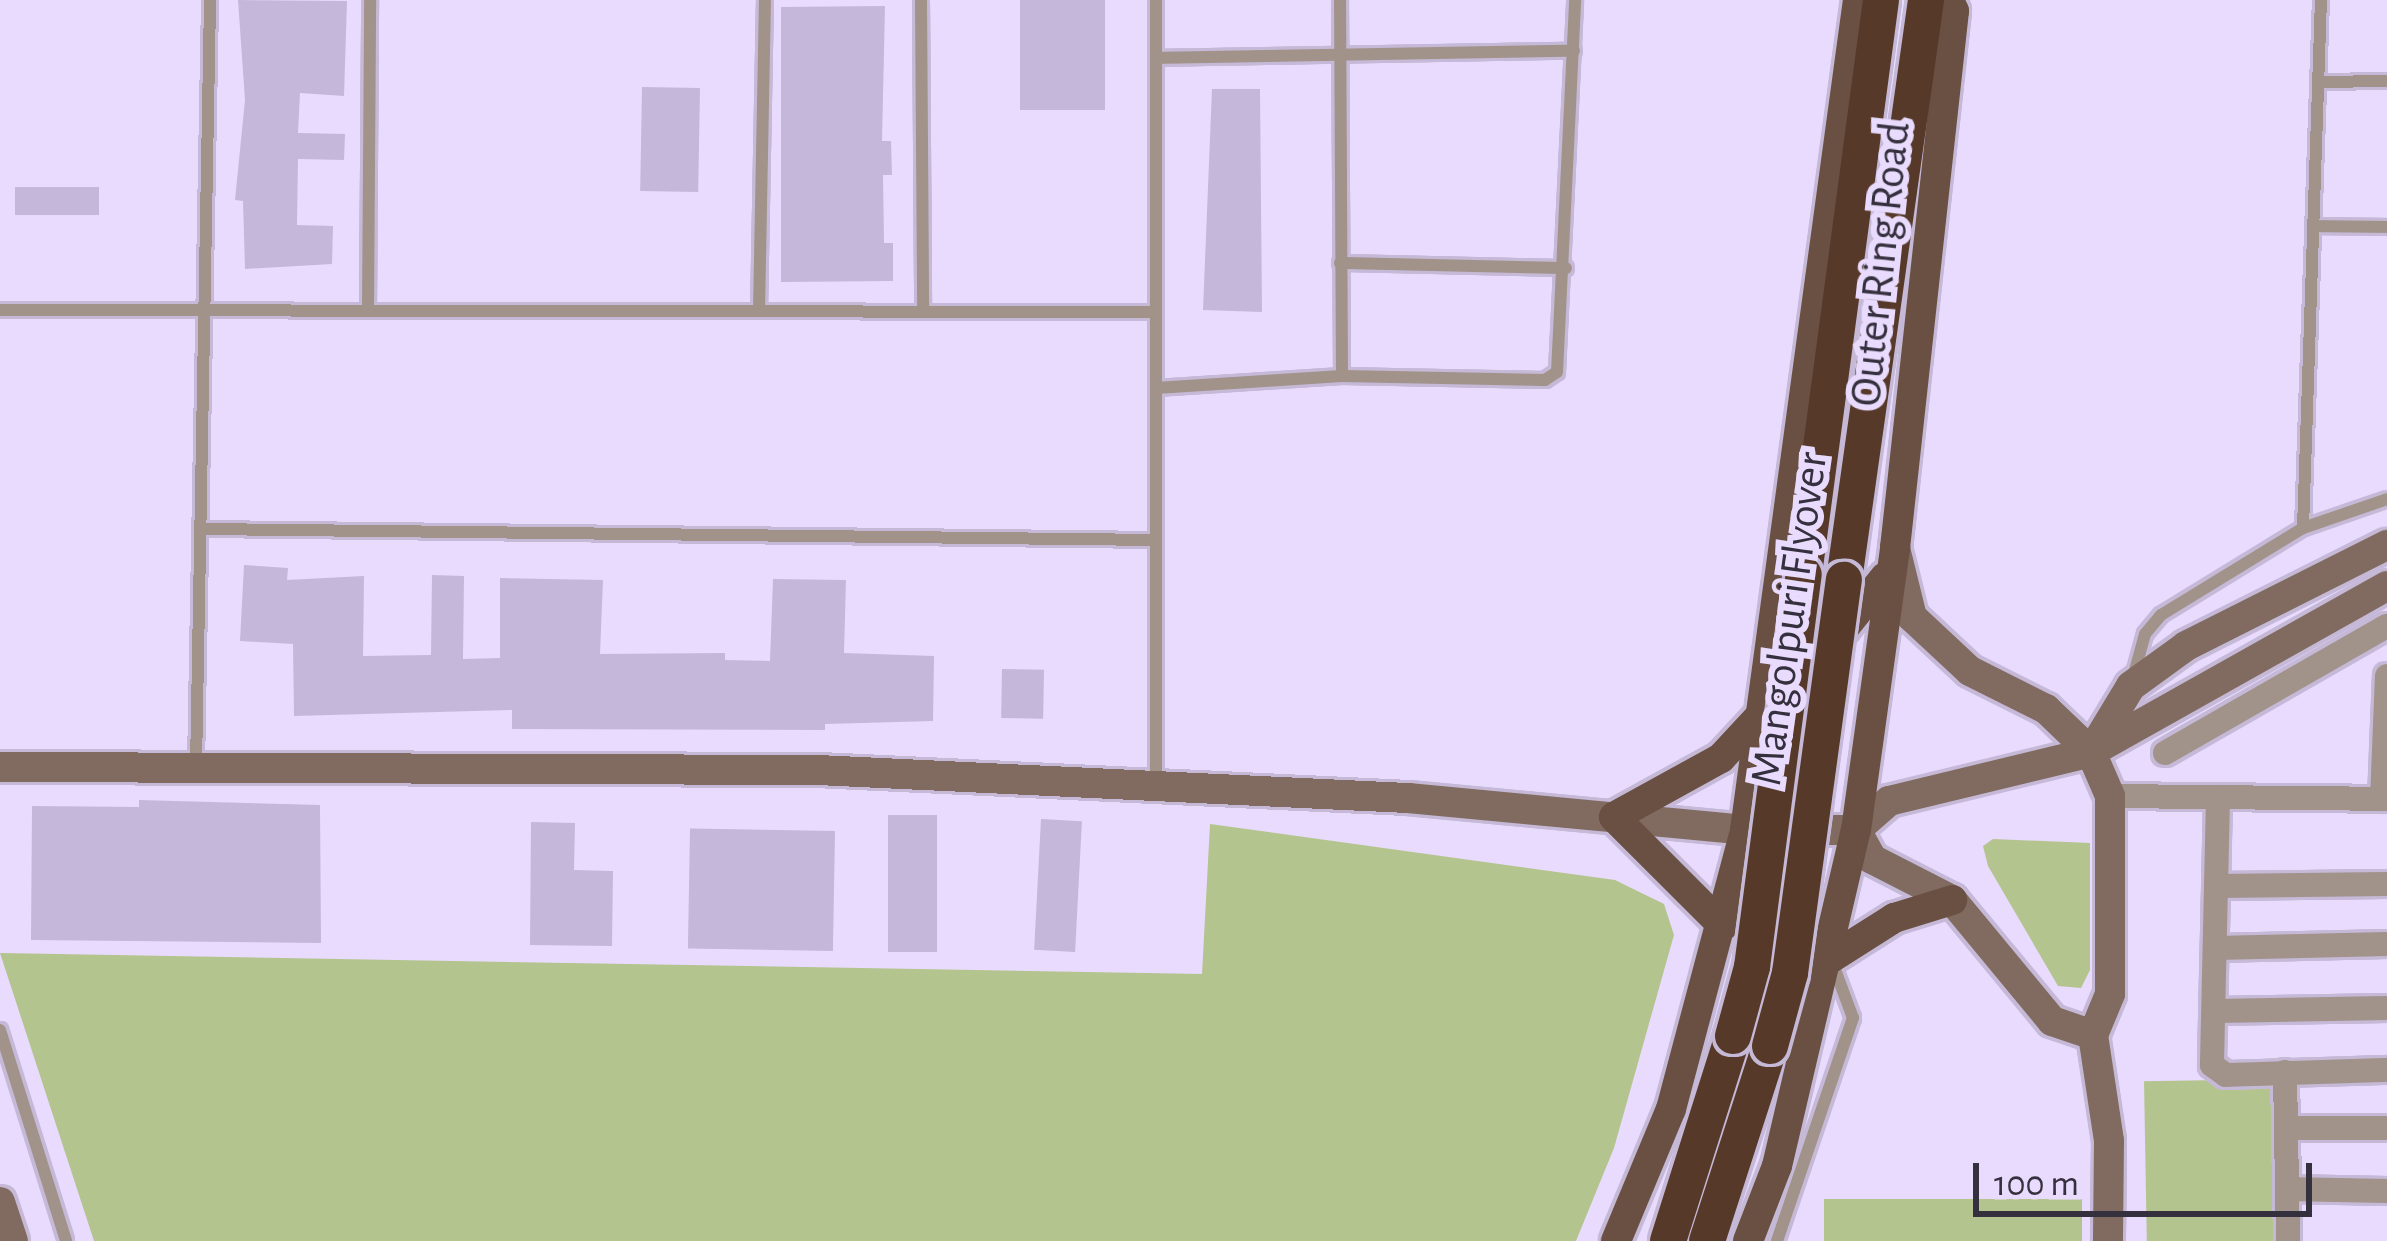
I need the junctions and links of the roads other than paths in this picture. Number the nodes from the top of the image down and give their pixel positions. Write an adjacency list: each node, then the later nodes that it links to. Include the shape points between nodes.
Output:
1 (210, 0): 22 (lane)
2 (370, 0): 23 (lane)
3 (765, 0): 25 (lane)
4 (920, 0): 26 (lane)
5 (1156, 0): 15 (lane)
6 (1340, 0): 14 (lane)
7 (1575, 0): 13 (lane)
8 (1858, 0): 36 (main road)
9 (1881, 0): 75 (highway, Mangolpuri Flyover, bridge, via 1752,967)
10 (1926, 0): 76 (highway, Mangolpuri Flyover, bridge, via 1790,973 1741,1153)
11 (1948, 0): 35 (main road, Outer Ring Road, via 1954,10)
12 (2321, 0): 16 (lane)
13 (1574, 51): 14 (lane); 21 (lane)
14 (1339, 55): 15 (lane); 20 (lane)
15 (1156, 58): 27 (lane)
16 (2318, 82): 17 (lane); 18 (lane)
17 (2387, 82)
18 (2313, 226): 19 (lane); 31 (lane)
19 (2387, 227)
20 (1340, 263): 21 (lane); 28 (lane)
21 (1566, 268): 28 (lane, via 1562,362 1545,380)
22 (207, 308): 23 (lane); 24 (lane); 32 (lane)
23 (368, 309): 25 (lane)
24 (0, 310)
25 (759, 310): 26 (lane)
26 (923, 311): 27 (lane)
27 (1156, 312): 29 (lane)
28 (1342, 376): 29 (lane)
29 (1156, 388): 33 (lane)
30 (2387, 499): 31 (lane)
31 (2303, 528): 40 (lane, via 2161,615 2145,634)
32 (203, 529): 33 (lane); 45 (lane)
33 (1156, 539): 46 (lane)
34 (2387, 545): 40 (street, via 2236,617)
35 (1895, 548): 36 (main road, via 1880,588 1844,628 1805,619 1789,607); 42 (street, via 1912,617 1970,671 2046,709); 52 (main road, Outer Ring Road)
36 (1778, 579): 41 (main road)
37 (2387, 586): 42 (street)
38 (2387, 626): 43 (street)
39 (2387, 676): 49 (street)
40 (2131, 686): 42 (street)
41 (1760, 716): 50 (main road, via 1721,758); 51 (main road)
42 (2091, 752): 47 (street); 52 (street, via 1986,784 1888,801)
43 (2165, 753)
44 (0, 766): 45 (street)
45 (196, 767): 46 (street, via 818,770)
46 (1156, 786): 50 (street)
47 (2110, 796): 48 (street); 63 (street, via 2110,994)
48 (2218, 798): 49 (street); 54 (street)
49 (2384, 799)
50 (1614, 818): 51 (street); 56 (main road)
51 (1745, 830): 52 (street); 56 (main road)
52 (1856, 830): 55 (street, via 1872,860); 59 (main road, Outer Ring Road)
53 (2387, 884): 54 (street)
54 (2217, 886): 58 (street)
55 (1952, 900): 59 (main road, via 1894,917); 63 (street, via 2053,1021)
56 (1723, 926): 74 (main road, via 1671,1109)
57 (2387, 944): 58 (street)
58 (2216, 947): 61 (street)
59 (1831, 958): 68 (main road, Outer Ring Road); 79 (lane, via 1853,1018)
60 (2387, 1008): 61 (street)
61 (2215, 1011): 65 (street, via 2217,1072)
62 (0, 1030): 73 (lane)
63 (2093, 1035): 80 (street, via 2109,1141)
64 (2387, 1070): 65 (street)
65 (2285, 1072): 66 (street)
66 (2286, 1128): 67 (street); 69 (street)
67 (2387, 1128)
68 (1777, 1166): 77 (main road, Outer Ring Road); 78 (street)
69 (2287, 1189): 70 (street); 81 (street)
70 (2387, 1191)
71 (0, 1202): 72 (street)
72 (13, 1241)
73 (66, 1241)
74 (1616, 1241)
75 (1667, 1241)
76 (1707, 1241)
77 (1748, 1241)
78 (1766, 1241)
79 (1778, 1241)
80 (2108, 1241)
81 (2288, 1241)

